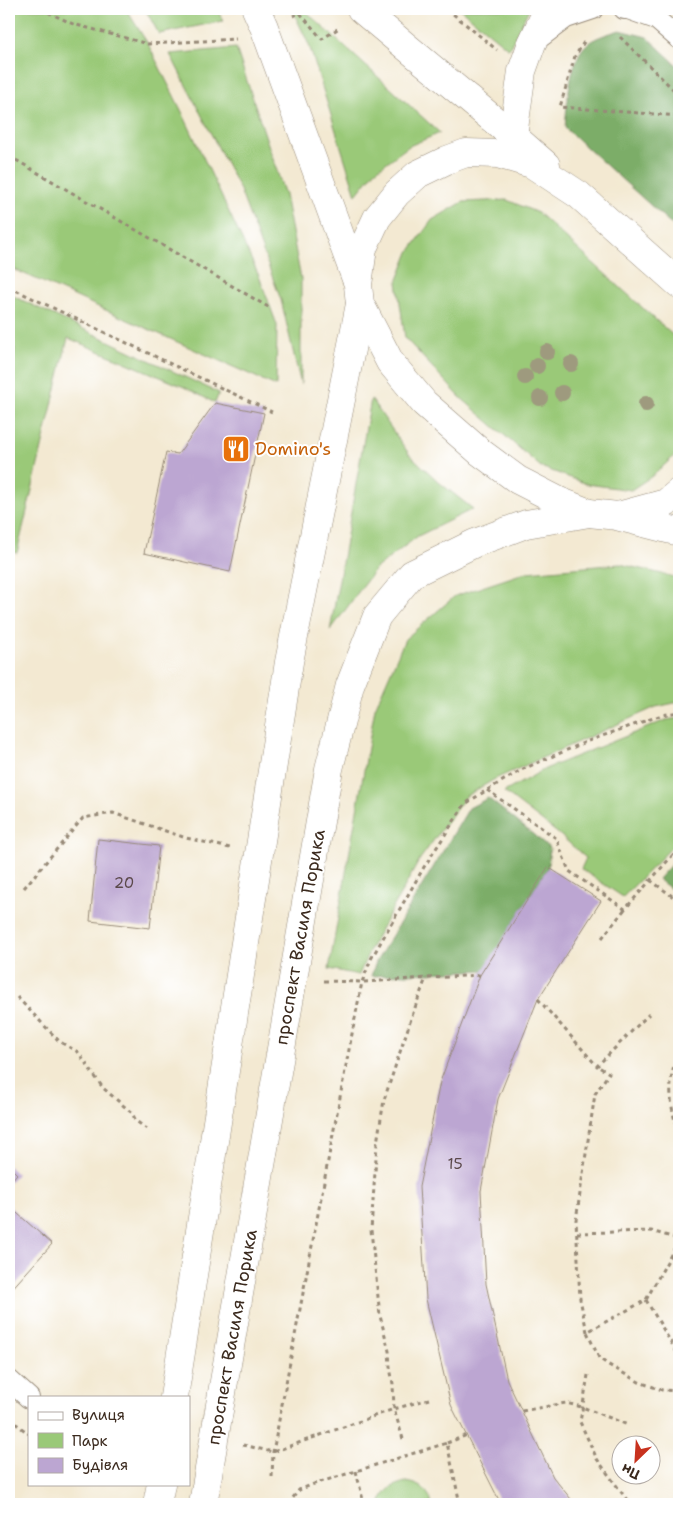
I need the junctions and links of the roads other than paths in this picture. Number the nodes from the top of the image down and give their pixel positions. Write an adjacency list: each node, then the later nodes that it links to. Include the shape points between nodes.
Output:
1 (548, 9): 7 (street)
2 (593, 9): 7 (lane, via 566,18)
3 (624, 9): 6 (lane, via 656,19)
4 (363, 10): 8 (street)
5 (260, 18): 11 (street)
6 (679, 39)
7 (532, 43): 8 (street, via 522,71)
8 (513, 136): 9 (street)
9 (579, 195): 10 (street); 11 (street, via 532,164 498,154 466,152 447,160 418,174 376,218 362,248)
10 (679, 284)
11 (359, 294): 13 (street, via 390,362 424,403 518,480); 17 (street, via 291,653)
12 (679, 492): 14 (street, via 666,503)
13 (589, 514): 14 (street); 19 (street, проспект Василя Порика, via 526,524 475,543 412,574 377,616 350,685 332,759)
14 (618, 516): 15 (street)
15 (679, 532)
16 (9, 1380): 18 (lane)
17 (174, 1396)
18 (28, 1397)
19 (203, 1504)

